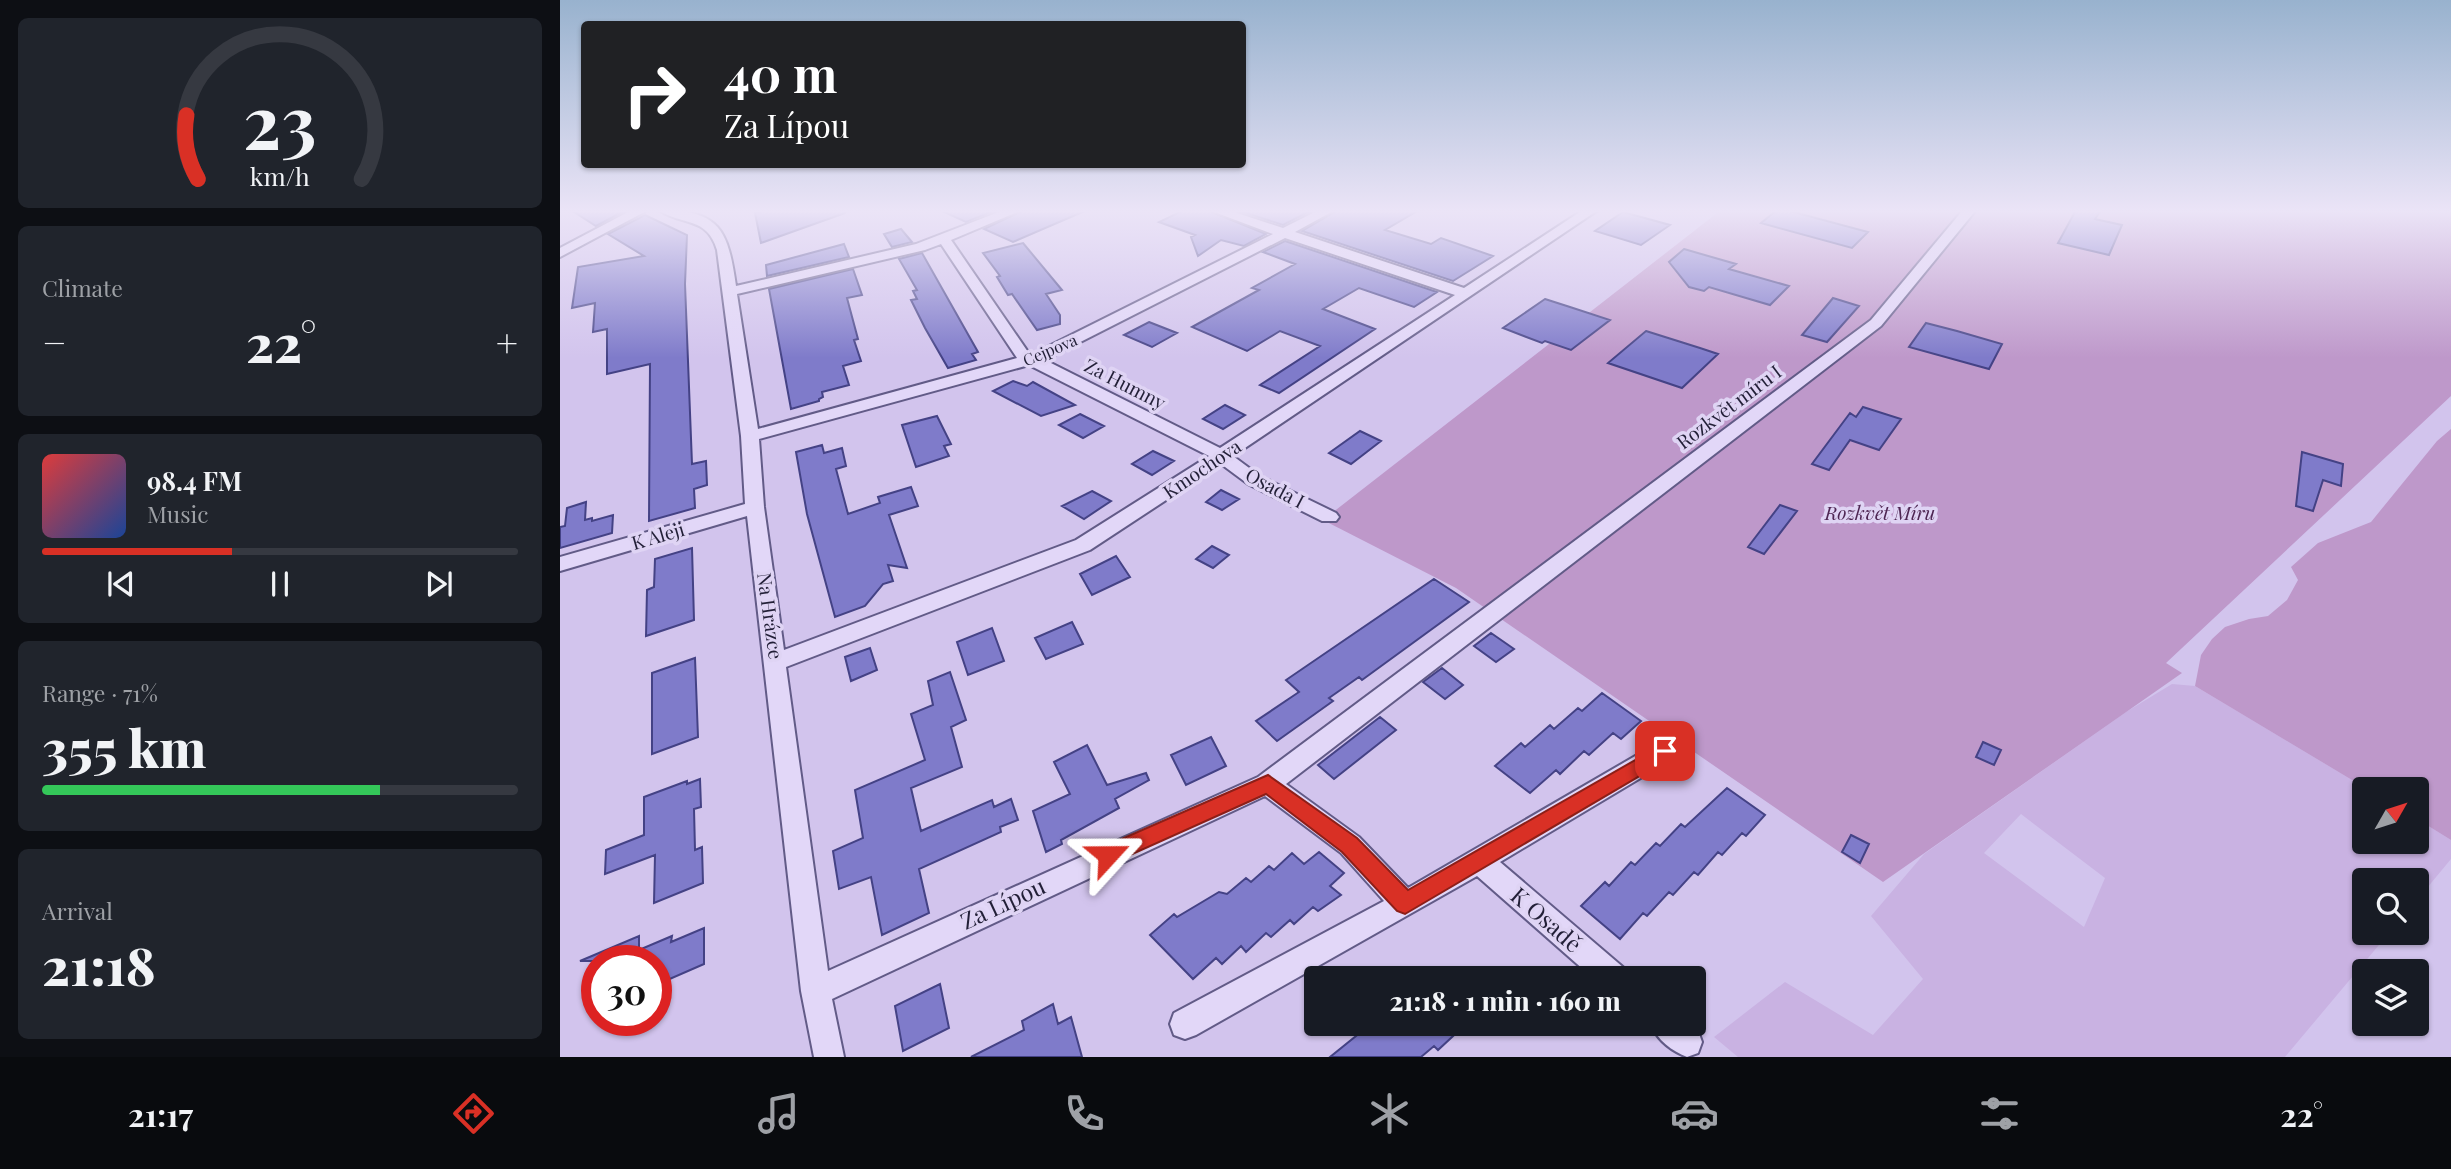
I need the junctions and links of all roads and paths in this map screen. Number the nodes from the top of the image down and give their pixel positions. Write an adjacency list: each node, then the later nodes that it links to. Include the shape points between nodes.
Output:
1 (725, 259): 8 (street, Na Hrázce)
2 (862, 259): 8 (street)
3 (957, 259): 10 (street, Za Humny, via 1017,351)
4 (1232, 259): 10 (street, Cejpova)
5 (1363, 259): 9 (street)
6 (1518, 259): 9 (street, Kmochova)
7 (1929, 259): 16 (street, Rozkvět míru I, via 1877,323)
8 (730, 292): 11 (street, Na Hrázce)
9 (1466, 294): 12 (street, Kmochova)
10 (1032, 360): 11 (street, Cejpova); 12 (street, Za Humny)
11 (750, 436): 13 (street, Na Hrázce)
12 (1222, 456): 14 (street, Osada I, via 1254,480); 17 (street, Kmochova, via 1083,545)
13 (755, 507): 15 (street, K Aleji); 17 (street, Na Hrázce)
14 (1329, 517)
15 (560, 564)
16 (1490, 613): 19 (street, Za Lípou)
17 (777, 662): 23 (street, Na Hrázce)
18 (1665, 751): 20 (street)
19 (1268, 783): 21 (street, via 1350,845); 23 (street, Za Lípou)
20 (1479, 861): 21 (street); 22 (street, K Osadě)
21 (1405, 904): 24 (street)
22 (1600, 966)
23 (816, 991): 25 (street, Na Hrázce)
24 (1185, 1024)
25 (829, 1057)

